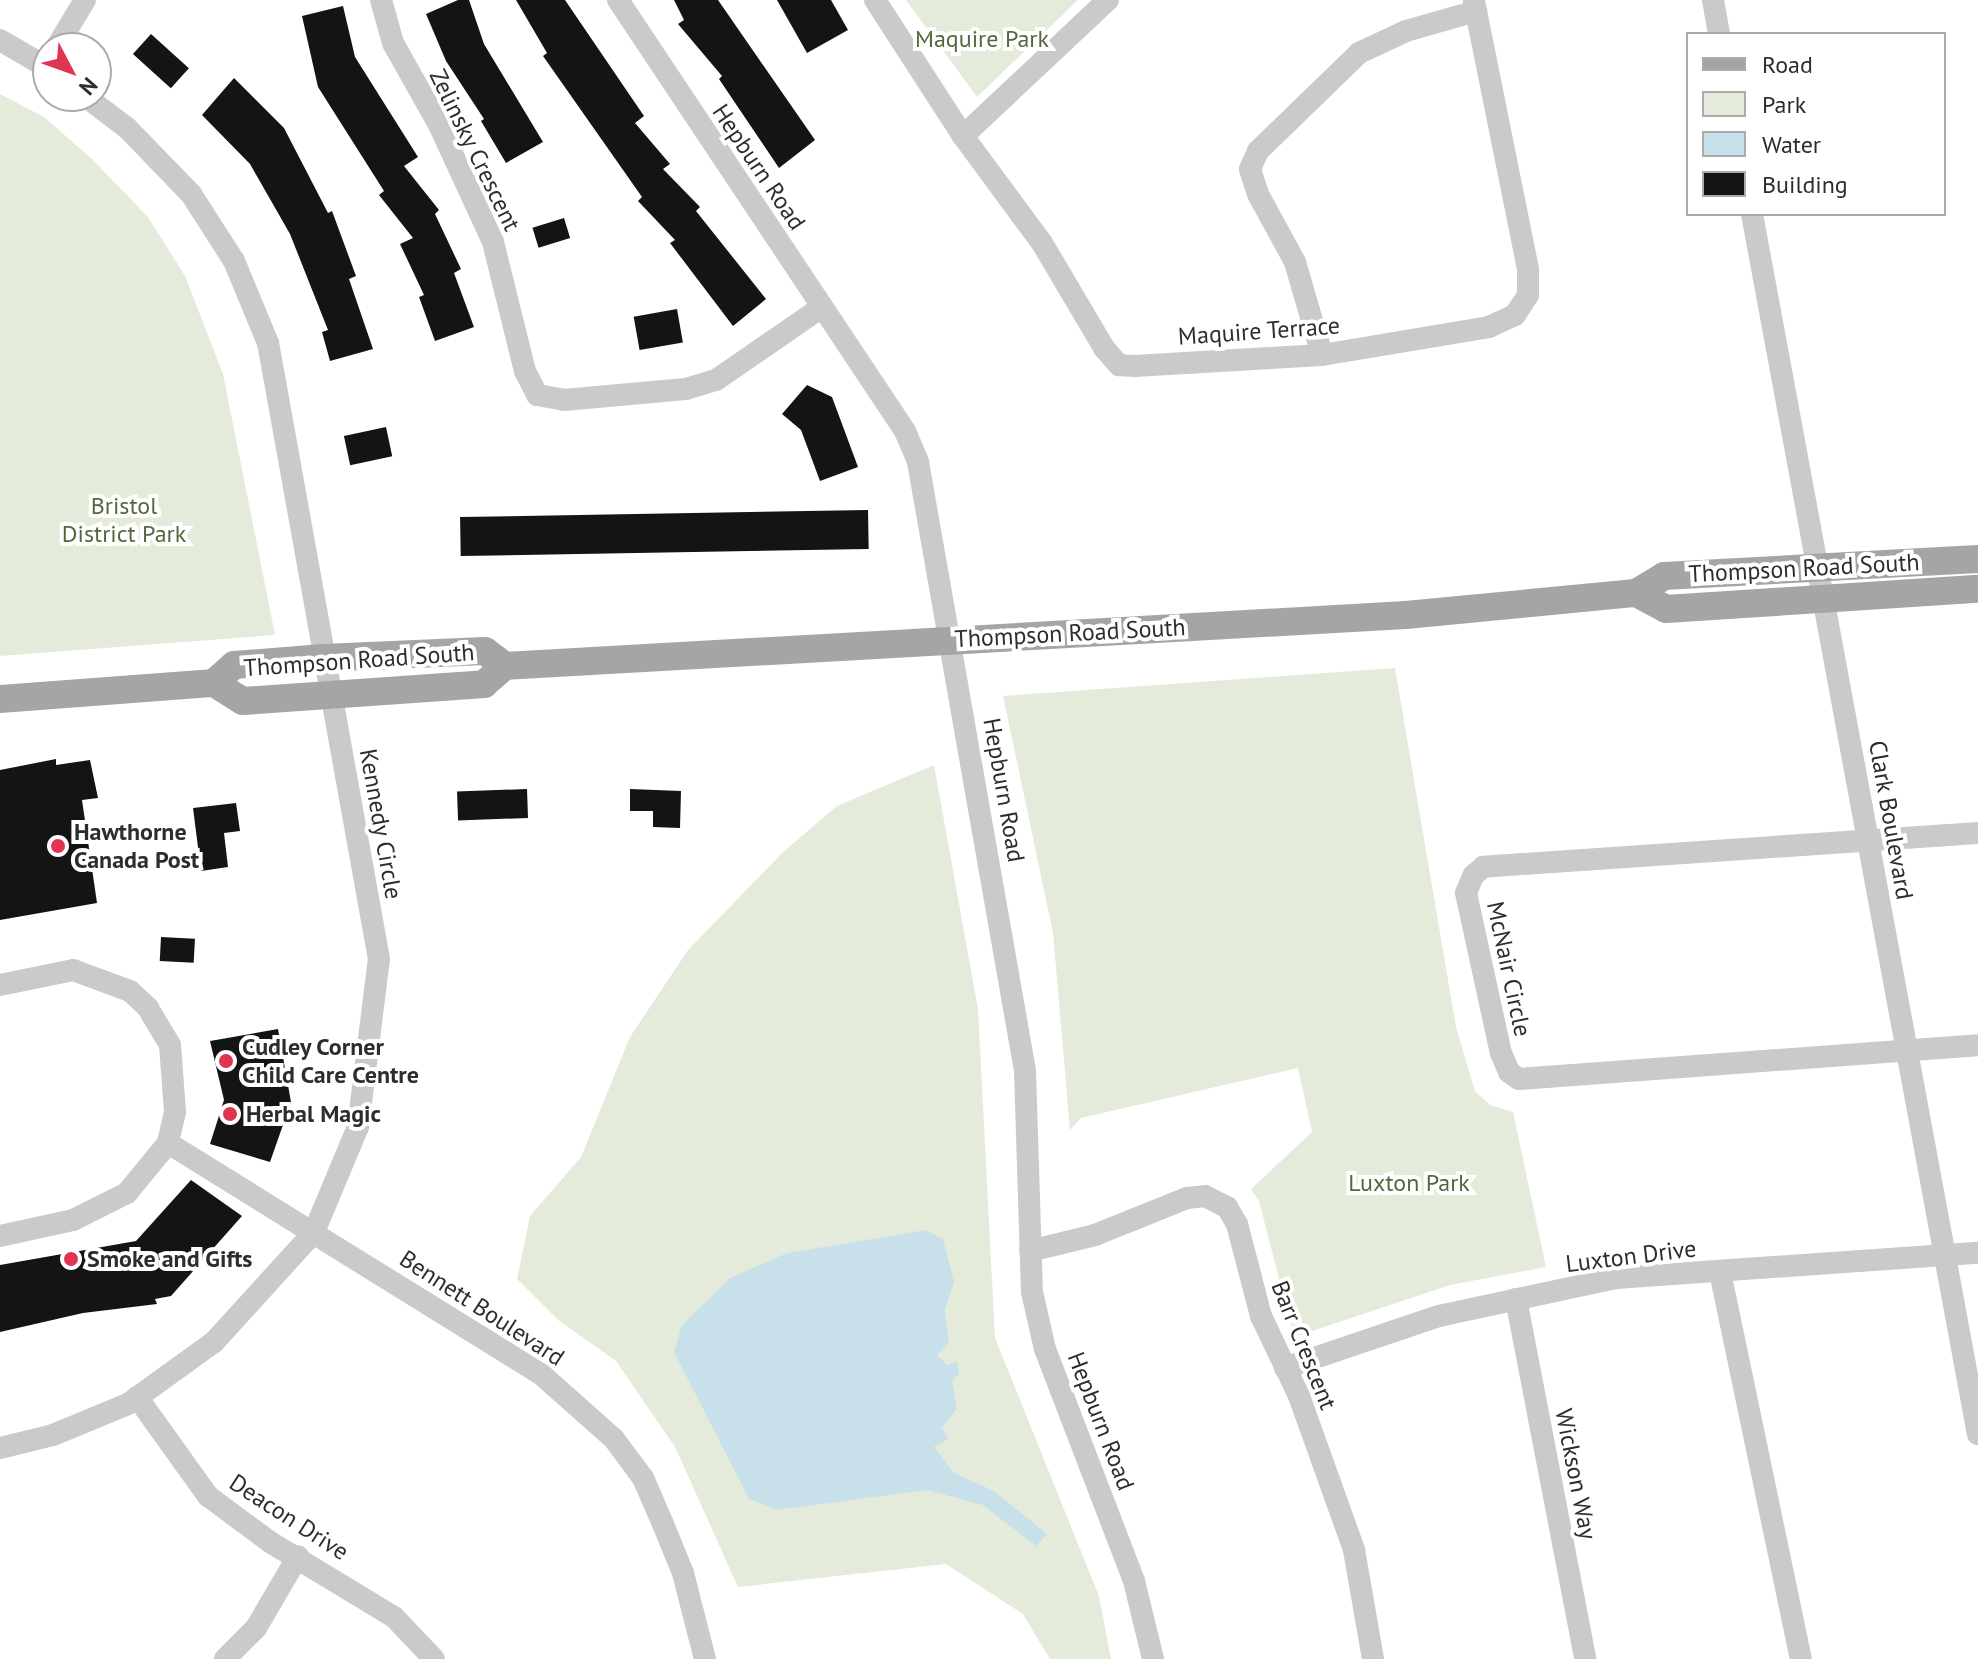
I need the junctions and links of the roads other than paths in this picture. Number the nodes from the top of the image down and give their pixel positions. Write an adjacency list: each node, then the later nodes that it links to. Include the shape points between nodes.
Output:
1 (85, 0): 8 (street)
2 (381, 0): 15 (street, Zelinsky Crescent, via 393,43 439,125 493,242 525,371 537,395 564,400 686,389 716,380)
3 (618, 0): 15 (street, Hepburn Road)
4 (875, 0): 13 (street, Maquire Terrace)
5 (1108, 0): 13 (street)
6 (1713, 0): 9 (street)
7 (1475, 5): 16 (street, via 1359,53 1258,151 1250,169 1295,262); 16 (street, Maquire Terrace, via 1528,269 1528,295 1515,315 1489,327)
8 (67, 32)
9 (1719, 32)
10 (0, 40): 11 (street)
11 (32, 53)
12 (106, 112): 23 (street, Kennedy Circle, via 191,194 234,261 268,343)
13 (963, 136): 16 (street, Maquire Terrace, via 1042,243 1119,365)
14 (1752, 216): 18 (street, Clark Boulevard)
15 (822, 307): 22 (street, Hepburn Road, via 905,431 918,462)
16 (1322, 355)
17 (1978, 559): 18 (main road, Thompson Road South)
18 (1817, 567): 20 (main road, Thompson Road South, via 1664,576); 21 (street, Clark Boulevard)
19 (1978, 589): 21 (main road, Thompson Road South)
20 (1636, 593): 21 (main road, Thompson Road South, via 1666,609); 22 (main road, Thompson Road South, via 1406,615)
21 (1823, 598): 29 (street, Clark Boulevard)
22 (950, 639): 24 (main road, Thompson Road South); 36 (street, Hepburn Road, via 1025,1071)
23 (323, 658): 24 (main road, Thompson Road South, via 485,651); 25 (main road, Thompson Road South, via 234,665); 26 (street, Kennedy Circle)
24 (505, 666): 26 (main road, Thompson Road South, via 484,684)
25 (214, 683): 26 (main road, Thompson Road South, via 243,701); 27 (main road, Thompson Road South)
26 (331, 695): 34 (street, Kennedy Circle, via 379,959 358,1127)
27 (0, 699)
28 (1978, 833): 29 (street)
29 (1868, 838): 32 (street, Clark Boulevard); 32 (street, McNair Circle, via 1483,867 1466,893 1501,1053 1509,1072 1519,1079)
30 (0, 985): 33 (street, via 86,971 130,991 148,1008 170,1045 175,1112)
31 (1978, 1045): 32 (street)
32 (1906, 1048): 38 (street, Clark Boulevard)
33 (168, 1143): 34 (street, Bennett Boulevard); 35 (street, via 145,1176 97,1211)
34 (314, 1232): 42 (street, Kennedy Circle, via 214,1342); 48 (street, Bennett Boulevard, via 542,1375 614,1439 643,1478 663,1524 683,1573)
35 (0, 1236)
36 (1030, 1251): 41 (street, Barr Crescent, via 1095,1235 1187,1198 1217,1200 1237,1224 1252,1291); 49 (street, Hepburn Road, via 1045,1349 1134,1581)
37 (1978, 1253): 38 (street, Luxton Drive)
38 (1945, 1255): 39 (street, Luxton Drive); 43 (street, Clark Boulevard)
39 (1720, 1272): 40 (street, Luxton Drive, via 1616,1278); 52 (street)
40 (1516, 1299): 41 (street, Luxton Drive, via 1439,1316); 51 (street, Wickson Way)
41 (1285, 1368): 50 (street, Barr Crescent, via 1354,1550)
42 (137, 1397): 44 (street, Kennedy Circle, via 53,1435); 45 (street, Deacon Drive, via 208,1496)
43 (1978, 1434)
44 (0, 1448)
45 (298, 1556): 46 (street, via 256,1628); 47 (street, Deacon Drive, via 408,1627)
46 (225, 1659)
47 (434, 1659)
48 (705, 1659)
49 (1153, 1659)
50 (1373, 1659)
51 (1585, 1659)
52 (1801, 1659)

